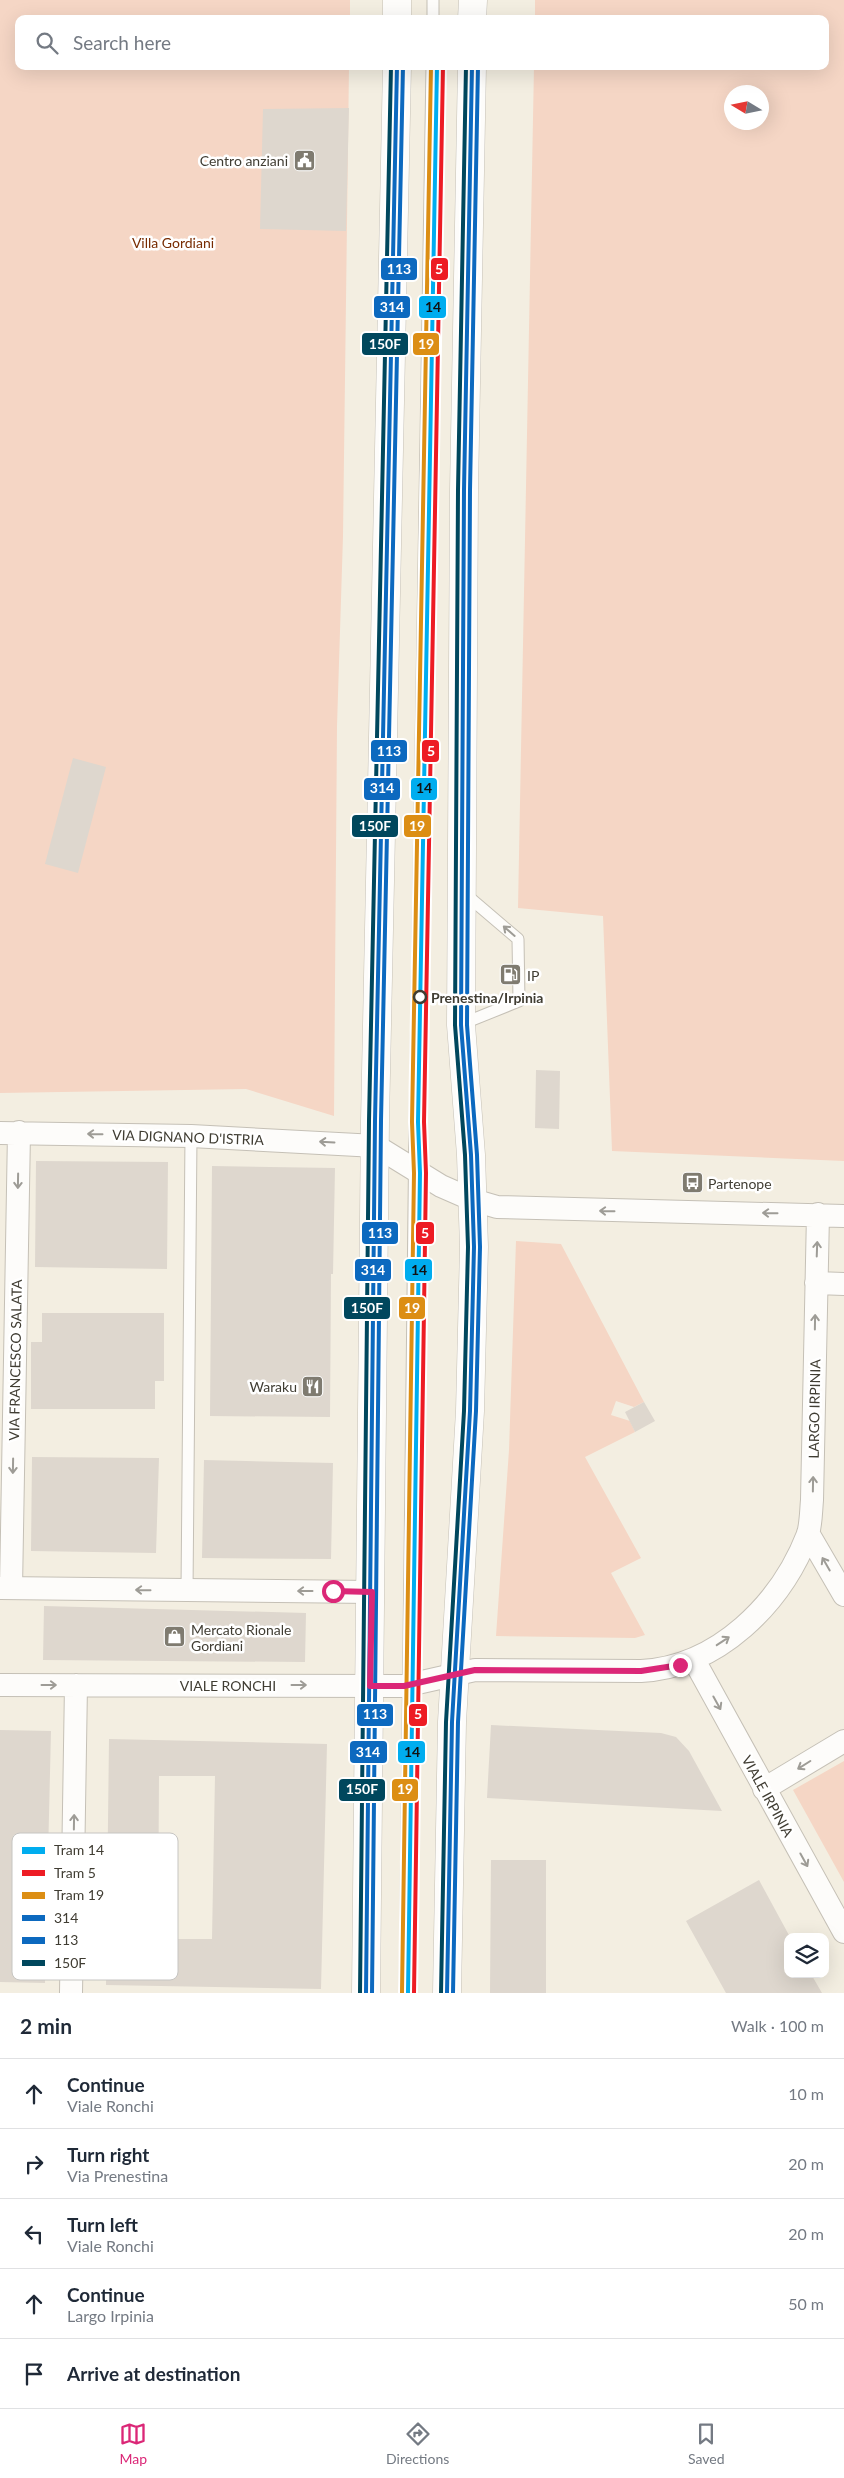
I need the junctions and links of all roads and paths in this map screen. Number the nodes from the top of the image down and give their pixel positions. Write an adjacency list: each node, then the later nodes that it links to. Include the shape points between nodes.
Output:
1 (398, 0): 4 (main road)
2 (433, 0): 5 (lane)
3 (473, 0): 6 (main road)
4 (397, 15)
5 (433, 15)
6 (472, 15)
7 (397, 70): 14 (main road)
8 (432, 70): 15 (lane)
9 (472, 70): 10 (main road)
10 (461, 891): 11 (main road); 11 (lane, one-way to 10, via 518,1001 518,939)
11 (461, 1025): 16 (main road)
12 (10, 1133): 13 (street, VIA DIGNANO D'ISTRIA, one-way to 12); 22 (street, VIA FRANCESCO SALATA, one-way to 22)
13 (191, 1136): 14 (street, VIA DIGNANO D'ISTRIA, one-way to 13); 23 (lane)
14 (376, 1146): 15 (street); 24 (main road)
15 (415, 1170): 16 (street); 28 (lane)
16 (473, 1200): 17 (street, one-way to 16, via 497,1207); 27 (main road, via 470,1411)
17 (818, 1214): 18 (street); 19 (street, LARGO IRPINIA, one-way to 17)
18 (844, 1216)
19 (816, 1283): 20 (street); 21 (street, LARGO IRPINIA, one-way to 19, via 812,1500)
20 (844, 1284)
21 (808, 1533): 25 (street, one-way to 21); 26 (street, LARGO IRPINIA, one-way to 21, via 742,1629 765,1606 786,1578)
22 (5, 1588): 23 (street, one-way to 22)
23 (188, 1591): 24 (street, one-way to 23)
24 (372, 1592): 31 (main road)
25 (844, 1595)
26 (694, 1660): 27 (street, LARGO IRPINIA, via 666,1669 641,1671 475,1670); 33 (street, VIALE IRPINIA, one-way to 33)
27 (454, 1673): 28 (street, VIALE RONCHI); 40 (main road)
28 (408, 1684): 31 (street, VIALE RONCHI); 39 (lane)
29 (0, 1685): 30 (street, VIALE RONCHI, one-way to 30)
30 (76, 1685): 31 (street, VIALE RONCHI, one-way to 31); 34 (street, one-way to 30)
31 (370, 1686): 38 (main road)
32 (844, 1741): 33 (street, one-way to 33)
33 (764, 1789): 35 (street, VIALE IRPINIA, one-way to 35)
34 (74, 1833)
35 (844, 1932)
36 (72, 1980): 37 (street, one-way to 36)
37 (72, 1993)
38 (366, 1993)
39 (404, 1993)
40 (447, 1993)

